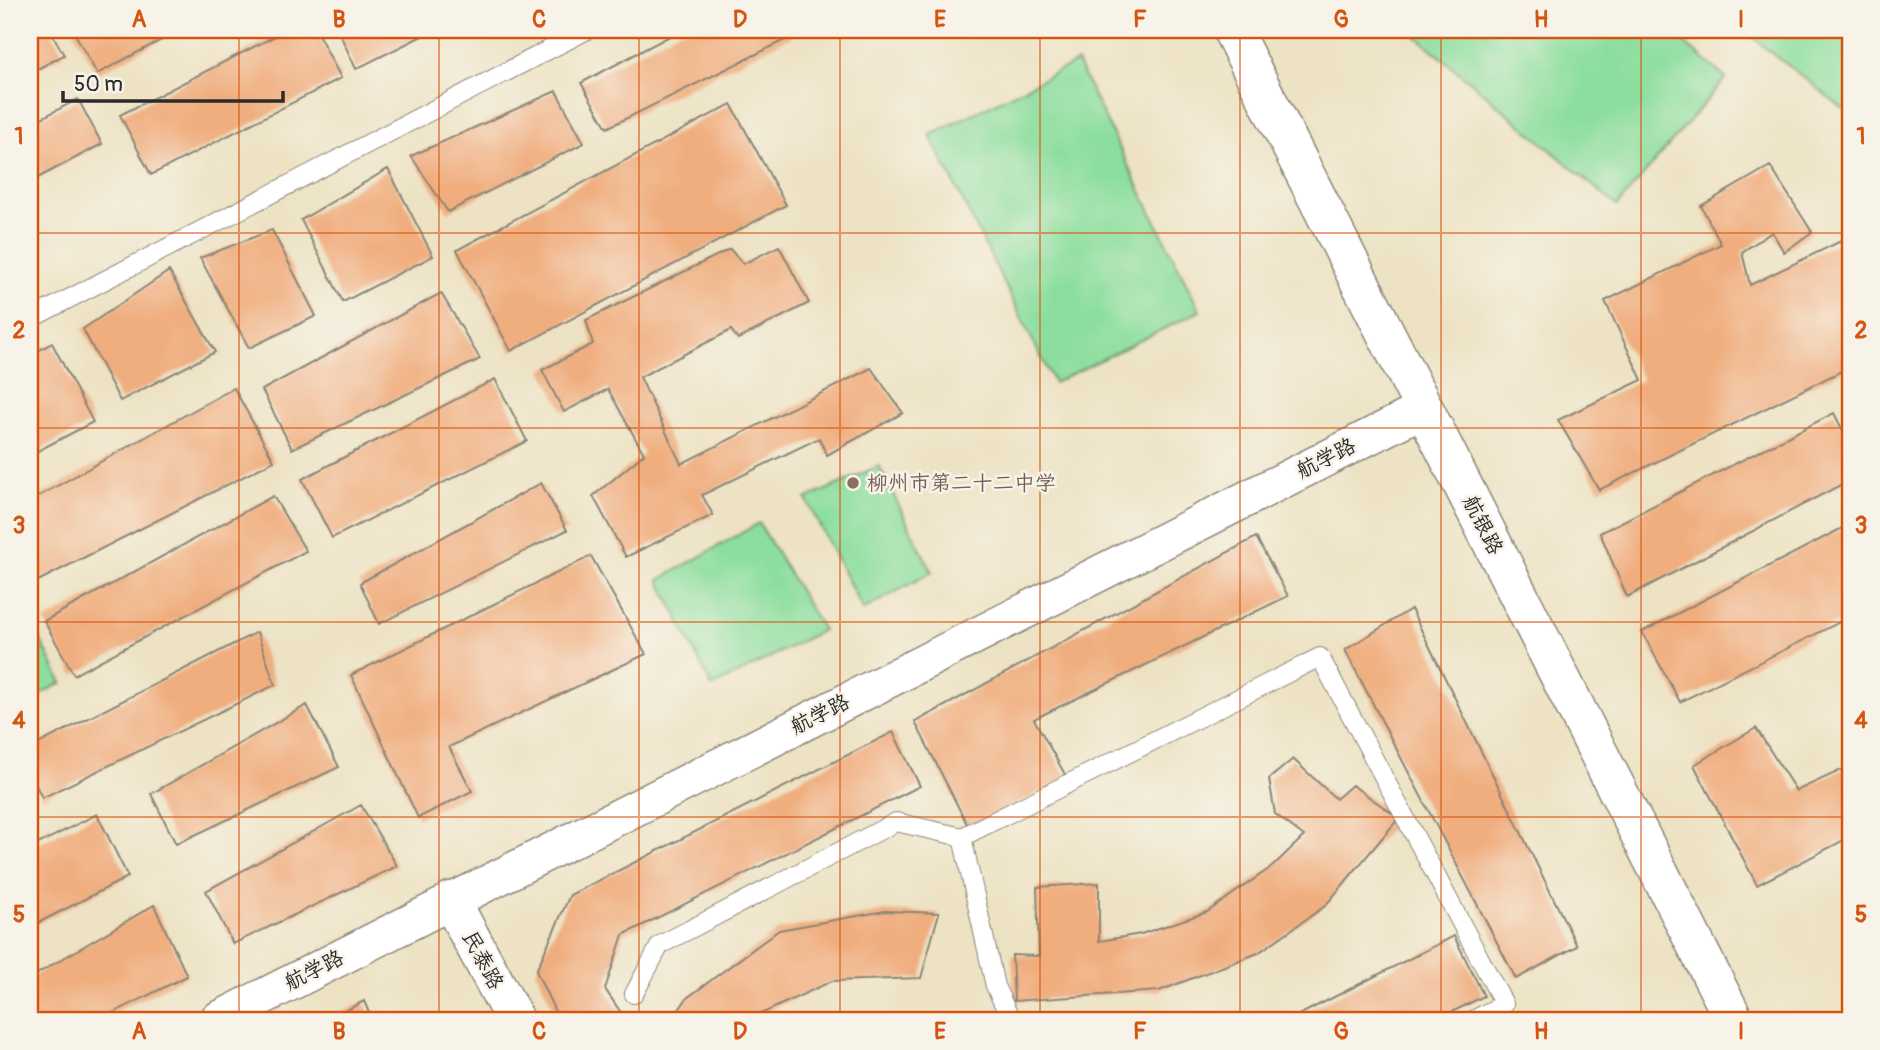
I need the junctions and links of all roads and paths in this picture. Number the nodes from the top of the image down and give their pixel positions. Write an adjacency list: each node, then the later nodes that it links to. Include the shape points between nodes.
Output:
1 (587, 30): 3 (lane)
2 (1232, 30): 4 (main road, 航银路)
3 (30, 319)
4 (1424, 409): 6 (street, 航学路); 12 (main road, 航银路)
5 (962, 837): 7 (lane, via 896,822 660,945); 10 (lane, via 995,986); 11 (lane, via 1320,657 1504,1004)
6 (451, 901): 8 (street, 航学路); 9 (main road, 民泰路)
7 (634, 993)
8 (217, 1020)
9 (515, 1020)
10 (1011, 1020)
11 (1473, 1020)
12 (1734, 1020)

